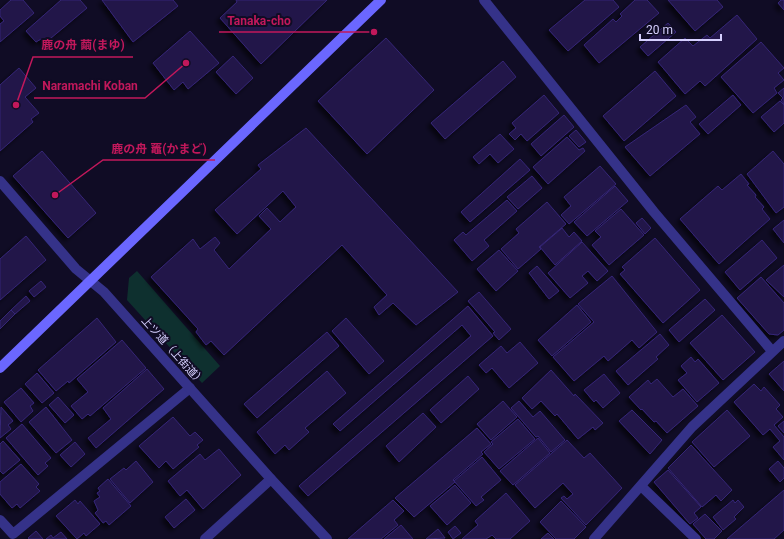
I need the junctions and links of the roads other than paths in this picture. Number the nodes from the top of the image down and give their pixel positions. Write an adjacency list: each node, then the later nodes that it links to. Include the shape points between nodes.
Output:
1 (381, 0): 4 (street)
2 (484, 0): 6 (street, via 654,212)
3 (0, 181): 4 (street, 上ツ道（上街道）)
4 (90, 282): 7 (street); 8 (street, 上ツ道（上街道）, via 104,292)
5 (784, 341): 6 (street)
6 (772, 351): 10 (street, via 692,427)
7 (0, 368)
8 (190, 388): 9 (street, 上ツ道（上街道）); 11 (street, via 13,534)
9 (271, 480): 12 (street); 13 (street, 上ツ道（上街道）)
10 (640, 486): 14 (street); 15 (street)
11 (0, 520)
12 (205, 539)
13 (327, 539)
14 (594, 539)
15 (696, 539)

